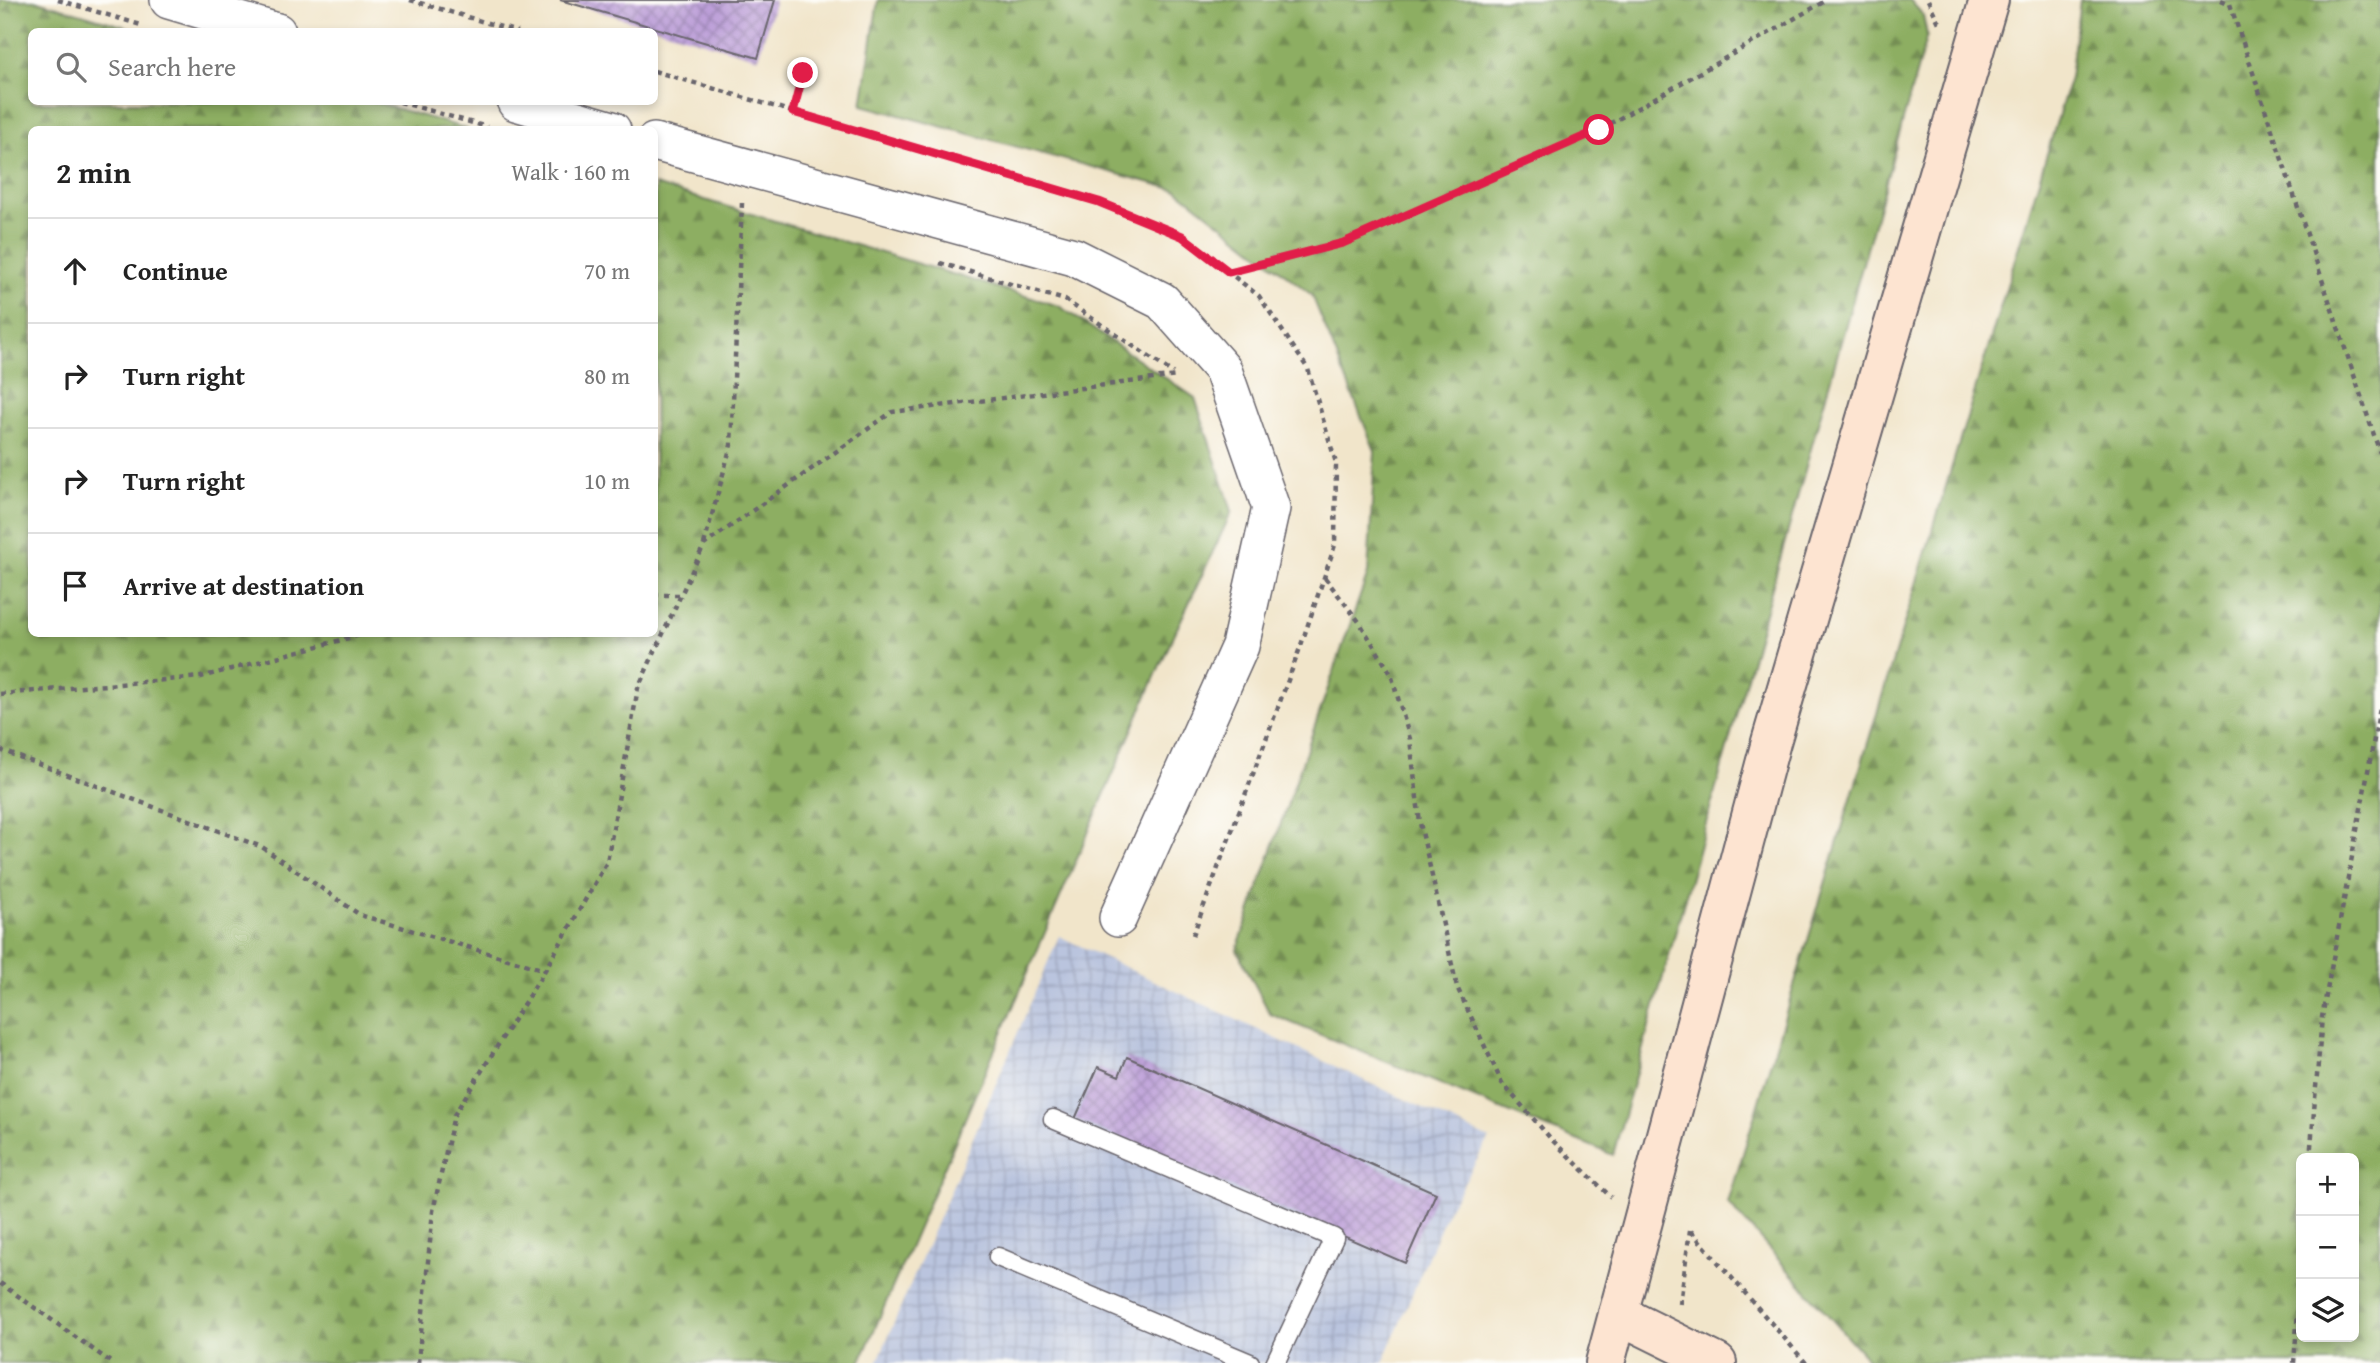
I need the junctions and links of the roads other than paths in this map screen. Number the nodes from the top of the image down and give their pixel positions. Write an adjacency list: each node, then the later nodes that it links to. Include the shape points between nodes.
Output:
1 (1989, 0): 10 (street, via 1771,742)
2 (160, 14): 3 (street)
3 (251, 28)
4 (526, 105): 5 (street)
5 (598, 126)
6 (658, 143): 7 (street, via 1074,257 1162,301 1223,370 1271,508 1240,646)
7 (1118, 918)
8 (1053, 1119): 12 (lane, via 1334,1238)
9 (998, 1257): 11 (lane)
10 (1618, 1314): 13 (street); 14 (street)
11 (1250, 1363)
12 (1275, 1363)
13 (1605, 1363)
14 (1717, 1363)

